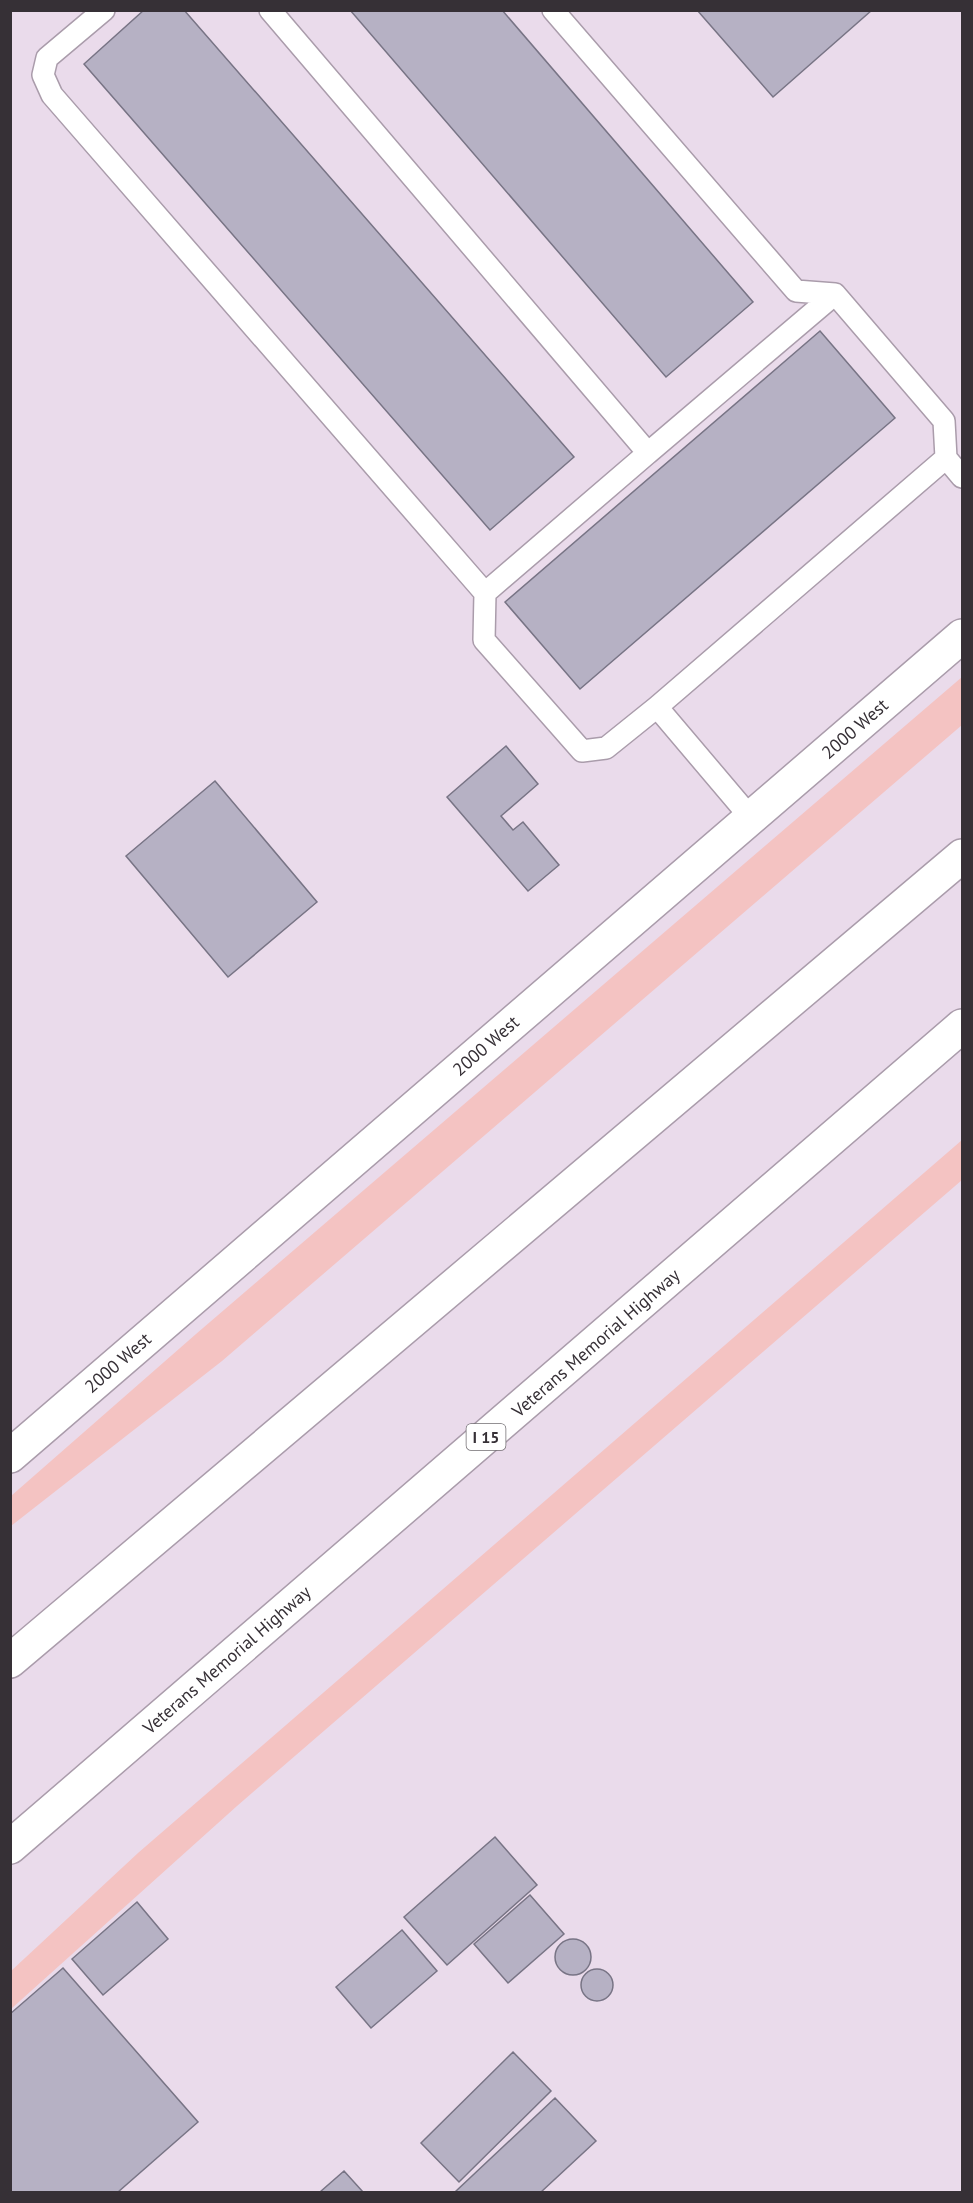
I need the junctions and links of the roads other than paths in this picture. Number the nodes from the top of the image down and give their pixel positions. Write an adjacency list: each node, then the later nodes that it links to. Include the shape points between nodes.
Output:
1 (104, 10): 8 (lane, via 47,58 43,75 52,95)
2 (270, 10): 5 (lane)
3 (553, 10): 4 (lane, via 796,291)
4 (835, 294): 5 (lane); 6 (lane, via 944,421)
5 (648, 453): 8 (lane)
6 (946, 458): 7 (lane); 10 (lane)
7 (963, 477)
8 (485, 593): 10 (lane, via 484,639 582,751 606,748)
9 (963, 636): 11 (main road, 2000 West)
10 (657, 707): 11 (lane)
11 (751, 818): 14 (main road, 2000 West)
12 (963, 856): 15 (main road)
13 (963, 1026): 16 (main road, Veterans Memorial Highway / I 15)
14 (10, 1456)
15 (10, 1660)
16 (10, 1847)

